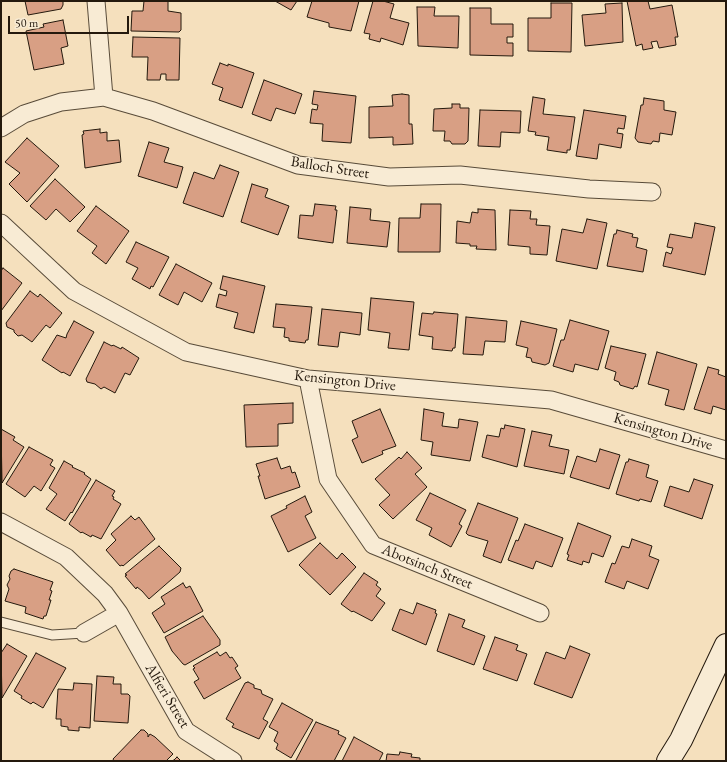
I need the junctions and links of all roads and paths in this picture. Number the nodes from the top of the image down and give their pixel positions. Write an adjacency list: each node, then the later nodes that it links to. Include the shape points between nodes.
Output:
1 (96, 1): 2 (street)
2 (104, 97): 3 (street, Balloch Street, via 61,102 24,114); 4 (street, Balloch Street, via 153,111 298,165 389,177 460,175 589,189)
3 (1, 128)
4 (652, 192)
5 (1, 223): 6 (street, Kensington Drive, via 74,291 186,352)
6 (308, 379): 7 (street, Kensington Drive, via 551,400); 10 (street, Abotsinch Street, via 328,479 373,545)
7 (726, 450)
8 (1, 522): 9 (street, Alfieri Street, via 66,557 106,594)
9 (119, 613): 12 (street); 14 (street, Alfieri Street, via 186,731)
10 (540, 613)
11 (1, 622): 12 (lane, via 52,635)
12 (84, 634)
13 (726, 645): 15 (main road, via 681,740)
14 (234, 761)
15 (668, 761)

